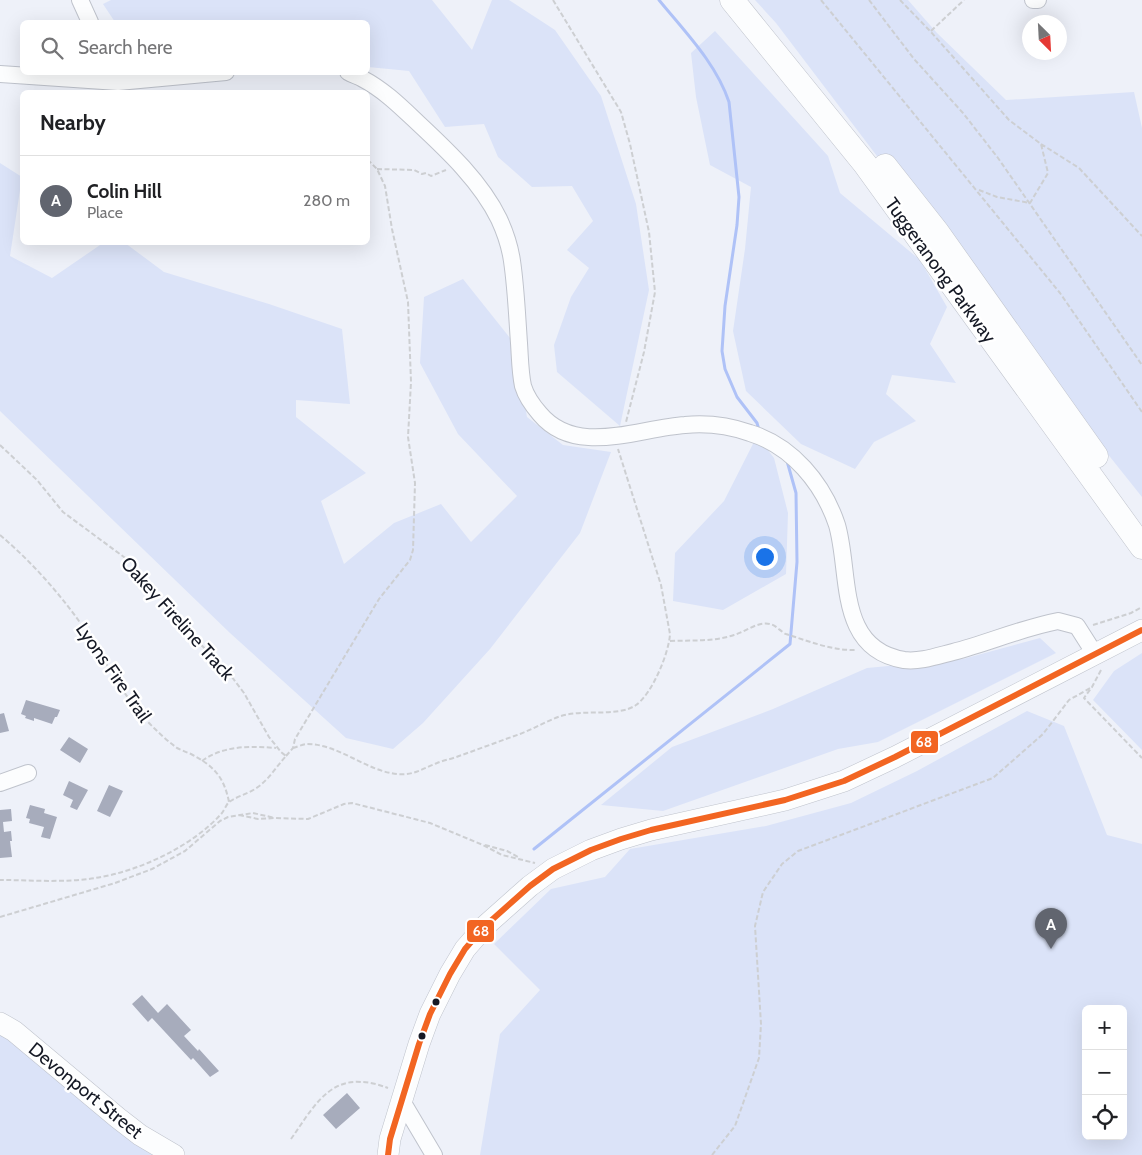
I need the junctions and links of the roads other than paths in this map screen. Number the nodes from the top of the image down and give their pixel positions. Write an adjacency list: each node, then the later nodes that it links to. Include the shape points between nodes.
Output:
1 (80, 0): 6 (street)
2 (732, 0): 14 (highway, Tuggeranong Parkway, via 865,164)
3 (753, 0): 13 (highway, Tuggeranong Parkway, via 937,232)
4 (1032, 0): 5 (street)
5 (1038, 0)
6 (89, 20)
7 (0, 74): 8 (street)
8 (20, 75)
9 (39, 75): 12 (street)
10 (160, 75): 12 (street)
11 (354, 75): 16 (street, via 394,100 474,181 491,206 506,235 512,257 524,388 530,402 553,426 581,437 618,435 686,424 711,425 748,432 773,442 794,458 821,489 830,506 842,546 850,611 864,638 889,656 906,660 931,658 1058,621 1081,629 1091,648)
12 (116, 77)
13 (1142, 521)
14 (1142, 547)
15 (1142, 630): 16 (main road)
16 (1099, 652): 20 (main road, via 844,781 785,800 621,839 553,869 485,926 465,949 430,1014)
17 (28, 773): 18 (street)
18 (0, 783)
19 (0, 1022): 22 (main road, Devonport Street, via 140,1135)
20 (404, 1097): 21 (main road); 23 (street)
21 (383, 1152)
22 (174, 1155)
23 (434, 1155)

